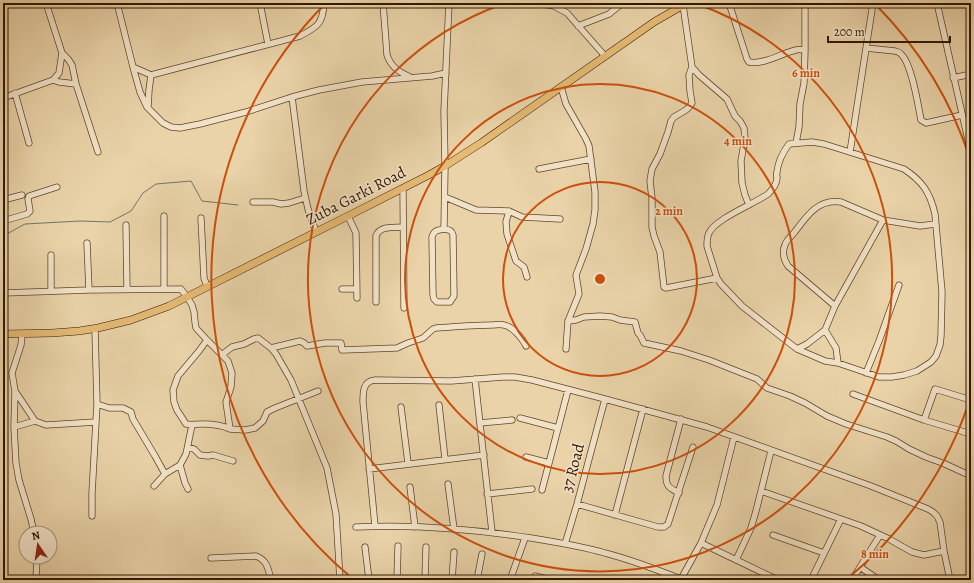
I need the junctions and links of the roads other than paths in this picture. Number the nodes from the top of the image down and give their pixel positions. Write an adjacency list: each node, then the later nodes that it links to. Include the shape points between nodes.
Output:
1 (46, 3): 18 (street)
2 (117, 3): 20 (street)
3 (260, 3): 15 (street)
4 (324, 3): 15 (street, via 320,22 313,29 300,36)
5 (383, 3): 25 (street, via 388,60 396,70)
6 (449, 3): 22 (street)
7 (538, 3): 14 (street, via 560,9)
8 (729, 3): 17 (street, via 749,62 764,61 794,50)
9 (805, 3): 17 (street)
10 (873, 3): 16 (street)
11 (937, 3): 26 (street)
12 (685, 4): 19 (main road, Zuba Garki Road); 21 (street)
13 (620, 6): 14 (street, via 609,14)
14 (578, 26): 19 (street)
15 (268, 44): 24 (street)
16 (866, 48): 34 (street, via 895,51 902,56 912,79 921,120 926,123); 38 (street)
17 (805, 50): 36 (street, via 804,83)
18 (62, 53): 27 (street, via 59,73); 28 (street, via 72,65)
19 (605, 56): 29 (main road, Zuba Garki Road)
20 (133, 66): 24 (street); 33 (street, via 140,92)
21 (692, 67): 50 (street, via 727,99 744,128 742,183); 66 (street, via 689,75 692,103 671,120 660,154 652,169 652,227 660,252 664,287)
22 (446, 73): 25 (street); 41 (street)
23 (971, 74): 26 (street)
24 (151, 75): 33 (street)
25 (410, 78): 32 (street, via 362,82)
26 (953, 78): 34 (street)
27 (53, 80): 28 (street); 30 (street)
28 (76, 84): 37 (street)
29 (561, 87): 40 (street, via 566,104 589,146); 41 (main road, Zuba Garki Road)
30 (15, 93): 31 (street); 35 (street)
31 (3, 98)
32 (292, 98): 33 (street, via 180,128 163,123); 47 (street)
33 (148, 108)
34 (962, 115): 39 (street)
35 (29, 143)
36 (796, 143): 38 (street, via 824,144); 50 (street, via 789,144 784,150 773,189)
37 (98, 152)
38 (850, 152): 58 (street, via 904,169 915,176 930,200 935,214)
39 (971, 153)
40 (591, 159): 42 (street); 81 (street, via 596,192 593,224 576,275 579,294)
41 (445, 166): 44 (main road, Zuba Garki Road); 46 (street)
42 (539, 169)
43 (57, 187): 57 (street, via 29,196 30,211 27,214)
44 (403, 188): 53 (main road, Zuba Garki Road); 60 (street)
45 (22, 195): 48 (street)
46 (445, 197): 51 (street, via 476,210); 61 (street)
47 (306, 198): 49 (street, via 290,204); 62 (street)
48 (3, 200)
49 (253, 202)
50 (749, 205): 66 (street, via 723,220 709,233 707,246)
51 (508, 211): 55 (street, via 522,217); 65 (street, via 507,234 516,261 524,267)
52 (164, 216): 70 (street)
53 (348, 216): 62 (main road, Zuba Garki Road); 72 (street, via 356,233)
54 (201, 218): 68 (street, via 204,278)
55 (560, 219)
56 (883, 220): 58 (street, via 920,226); 79 (street); 79 (street, via 841,202 827,202 804,219 785,245 785,262 788,266)
57 (3, 221)
58 (935, 224): 93 (street, via 942,292 941,336 936,356 931,362 904,375 879,377)
59 (126, 225): 69 (street)
60 (404, 228): 78 (street, via 387,228 378,232 376,236); 80 (street)
61 (444, 229): 61 (street, via 450,230 453,235 454,296 450,302 437,302 433,295 432,237 435,231)
62 (316, 232): 68 (main road, Zuba Garki Road)
63 (88, 243): 73 (street)
64 (51, 255): 74 (street)
65 (527, 276)
66 (717, 278): 90 (street, via 742,306)
67 (899, 285): 93 (street)
68 (207, 286): 76 (main road, Zuba Garki Road)
69 (127, 289): 70 (street); 73 (street)
70 (164, 289): 76 (street, via 181,289)
71 (342, 289): 72 (street)
72 (356, 289): 77 (street)
73 (89, 290): 74 (street)
74 (51, 291): 75 (street)
75 (3, 293)
76 (187, 297): 82 (main road, Zuba Garki Road, via 131,320); 86 (street, via 194,312 196,328)
77 (357, 298)
78 (376, 302)
79 (835, 306): 83 (street)
80 (404, 308)
81 (568, 321): 89 (street); 131 (street, via 600,316 635,322 644,343 681,350 757,379 767,388 805,403 827,416 887,437)
82 (95, 329): 85 (main road, Zuba Garki Road); 102 (street)
83 (825, 330): 90 (street); 92 (street, via 836,348)
84 (3, 334): 85 (main road, Zuba Garki Road)
85 (22, 334): 96 (street, via 12,373)
86 (207, 340): 91 (street); 113 (street, via 178,376 173,390 177,410 186,424)
87 (526, 346): 88 (street, via 517,334 504,325 481,325 432,329 423,338 397,348 342,350 341,343 307,346 300,341)
88 (271, 348): 91 (street, via 258,338 254,338); 99 (street, via 291,380)
89 (566, 349)
90 (797, 349): 92 (street, via 825,361)
91 (222, 354): 116 (street, via 228,361 232,373 226,402)
92 (838, 363): 93 (street)
93 (866, 373)
94 (475, 379): 95 (street, via 503,377 532,380); 112 (street); 129 (street, via 367,382 363,402)
95 (568, 390): 100 (street); 115 (street)
96 (15, 391): 110 (street); 114 (street)
97 (318, 391): 99 (street)
98 (853, 394): 109 (street)
99 (298, 399): 116 (street, via 267,412 263,421 255,428); 170 (street, via 327,468 337,522)
100 (605, 399): 105 (street); 141 (street, 37 Road)
101 (971, 400): 109 (street, via 935,389)
102 (97, 404): 111 (street); 130 (street, via 109,408 123,408 131,412)
103 (439, 405): 124 (street)
104 (401, 407): 126 (street)
105 (643, 409): 107 (street); 142 (street)
106 (520, 418): 115 (street)
107 (680, 419): 118 (street); 139 (street, via 666,476 668,487)
108 (512, 420): 112 (street)
109 (924, 420): 117 (street)
110 (35, 421): 111 (street, via 46,425); 114 (street)
111 (96, 422): 143 (street)
112 (480, 423): 122 (street)
113 (192, 425): 116 (street, via 224,426); 119 (street)
114 (14, 427): 145 (street, via 19,480)
115 (558, 428): 127 (street)
116 (230, 429)
117 (971, 434)
118 (734, 437): 121 (street); 155 (street, via 717,505)
119 (188, 447): 125 (street, via 200,455 212,455); 128 (street)
120 (693, 447): 139 (street)
121 (771, 451): 138 (street); 159 (street, via 928,509 940,522)
122 (484, 454): 124 (street); 140 (street)
123 (526, 457): 127 (street)
124 (445, 459): 126 (street)
125 (233, 461)
126 (408, 463): 129 (street)
127 (549, 463): 137 (street)
128 (180, 465): 130 (street); 135 (street)
129 (369, 469): 146 (street)
130 (165, 474): 133 (street)
131 (971, 476)
132 (448, 484): 149 (street)
133 (154, 486)
134 (410, 487): 147 (street)
135 (188, 489)
136 (532, 489): 140 (street)
137 (542, 490)
138 (761, 491): 144 (street); 164 (street, via 751,528)
139 (679, 493): 142 (street, via 668,524 664,527)
140 (487, 494): 150 (street)
141 (577, 504): 142 (street); 154 (street, 37 Road)
142 (615, 514)
143 (92, 516)
144 (841, 519): 152 (street); 161 (street)
145 (32, 525)
146 (375, 526): 147 (street); 148 (street)
147 (415, 526): 149 (street)
148 (356, 527)
149 (454, 529): 150 (street)
150 (492, 532): 153 (street)
151 (773, 534): 161 (street)
152 (880, 535): 159 (street, via 918,554); 166 (street)
153 (525, 538): 154 (street); 176 (street)
154 (565, 544): 178 (street, via 611,555)
155 (701, 544): 164 (street); 178 (street)
156 (398, 546): 172 (street)
157 (365, 547): 171 (street)
158 (426, 547): 173 (street)
159 (944, 551): 183 (street)
160 (454, 552): 174 (street)
161 (824, 553): 180 (street)
162 (482, 554): 175 (street)
163 (211, 558): 169 (street, via 262,558 268,566)
164 (736, 560): 179 (street)
165 (37, 565): 168 (street)
166 (860, 567): 181 (street); 182 (street)
167 (535, 576): 177 (street)
168 (36, 580)
169 (271, 580)
170 (340, 580)
171 (369, 580)
172 (397, 580)
173 (425, 580)
174 (452, 580)
175 (477, 580)
176 (510, 580)
177 (550, 580)
178 (682, 580)
179 (778, 580)
180 (811, 580)
181 (852, 580)
182 (879, 580)
183 (950, 580)

